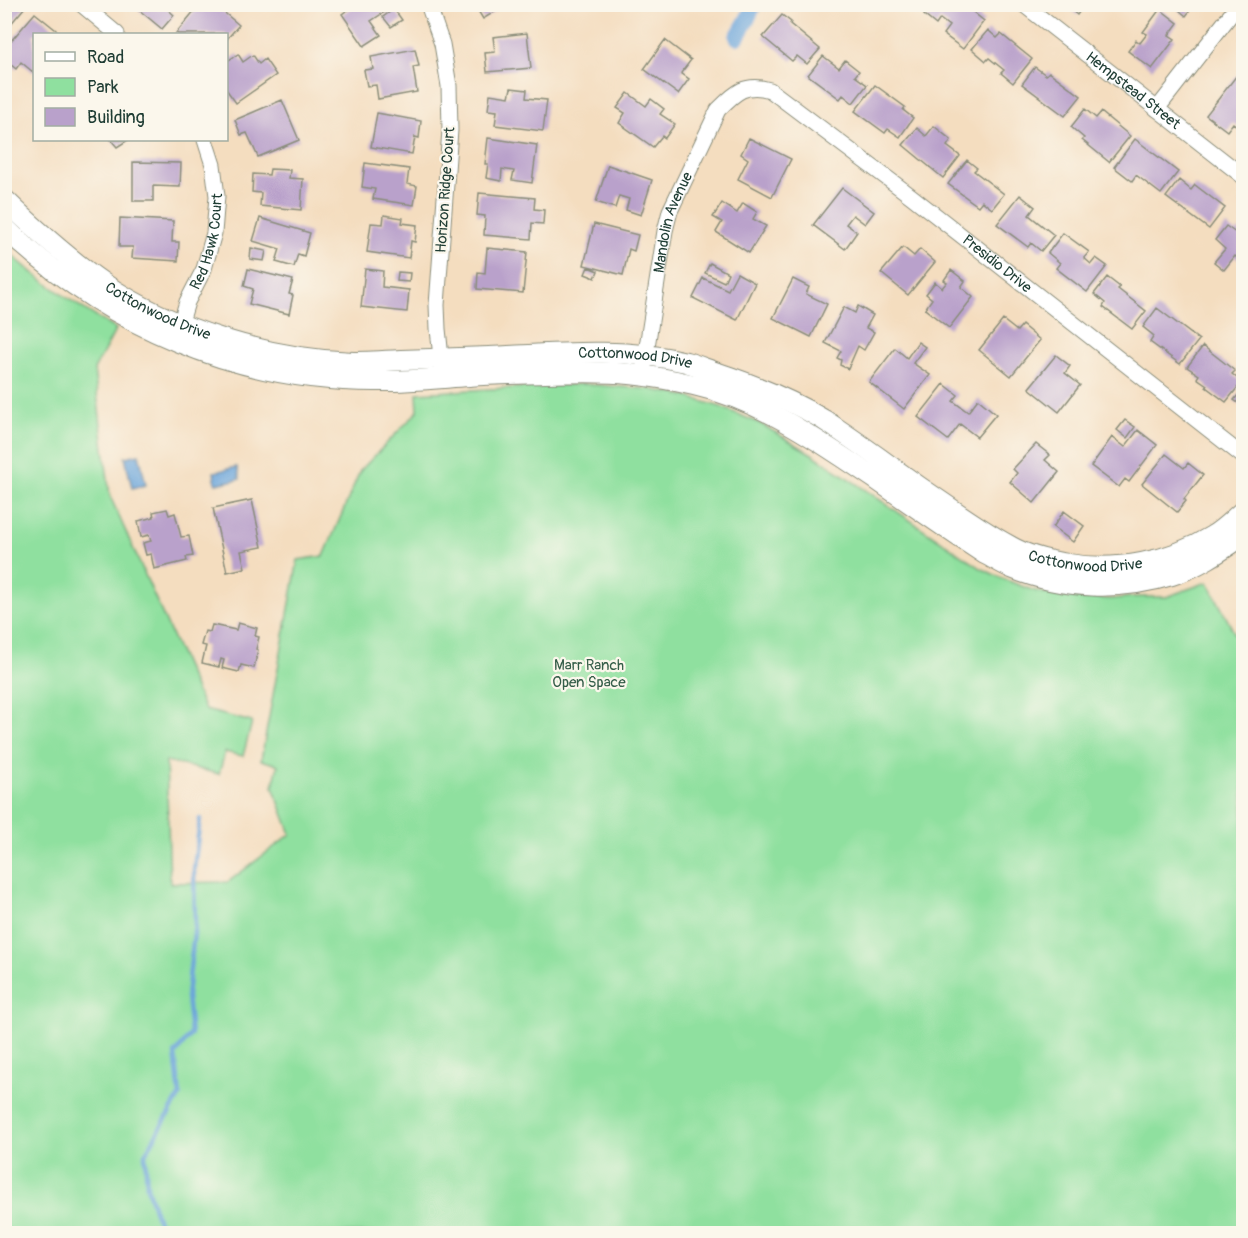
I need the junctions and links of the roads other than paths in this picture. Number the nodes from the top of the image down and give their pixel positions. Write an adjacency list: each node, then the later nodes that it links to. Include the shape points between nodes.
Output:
1 (81, 4): 5 (street)
2 (428, 4): 14 (street, Horizon Ridge Court, via 442,44 449,86 450,130 437,305)
3 (1023, 4): 7 (street, Hempstead Street)
4 (1239, 4): 7 (street)
5 (116, 33)
6 (745, 88): 13 (street, Mandolin Avenue, via 718,110 670,211); 15 (street, Presidio Drive, via 758,86 770,90)
7 (1157, 109): 9 (street, Hempstead Street)
8 (205, 141): 12 (street, Red Hawk Court, via 217,196 214,233)
9 (1244, 177)
10 (4, 199): 12 (street, Cottonwood Drive, via 58,249 104,284 153,311)
11 (4, 227): 12 (street, Cottonwood Drive, via 43,262 106,306 143,326)
12 (178, 332): 14 (street, Cottonwood Drive, via 215,336 298,357)
13 (644, 366): 14 (street, Cottonwood Drive, via 586,354); 16 (street, Cottonwood Drive, via 686,363 786,400 822,419 1012,548 1050,561 1099,568 1153,560 1214,536); 17 (street, Cottonwood Drive, via 775,416 810,435 985,554 1041,579 1094,586 1173,575)
14 (442, 368)
15 (1244, 457)
16 (1244, 510)
17 (1244, 534)

